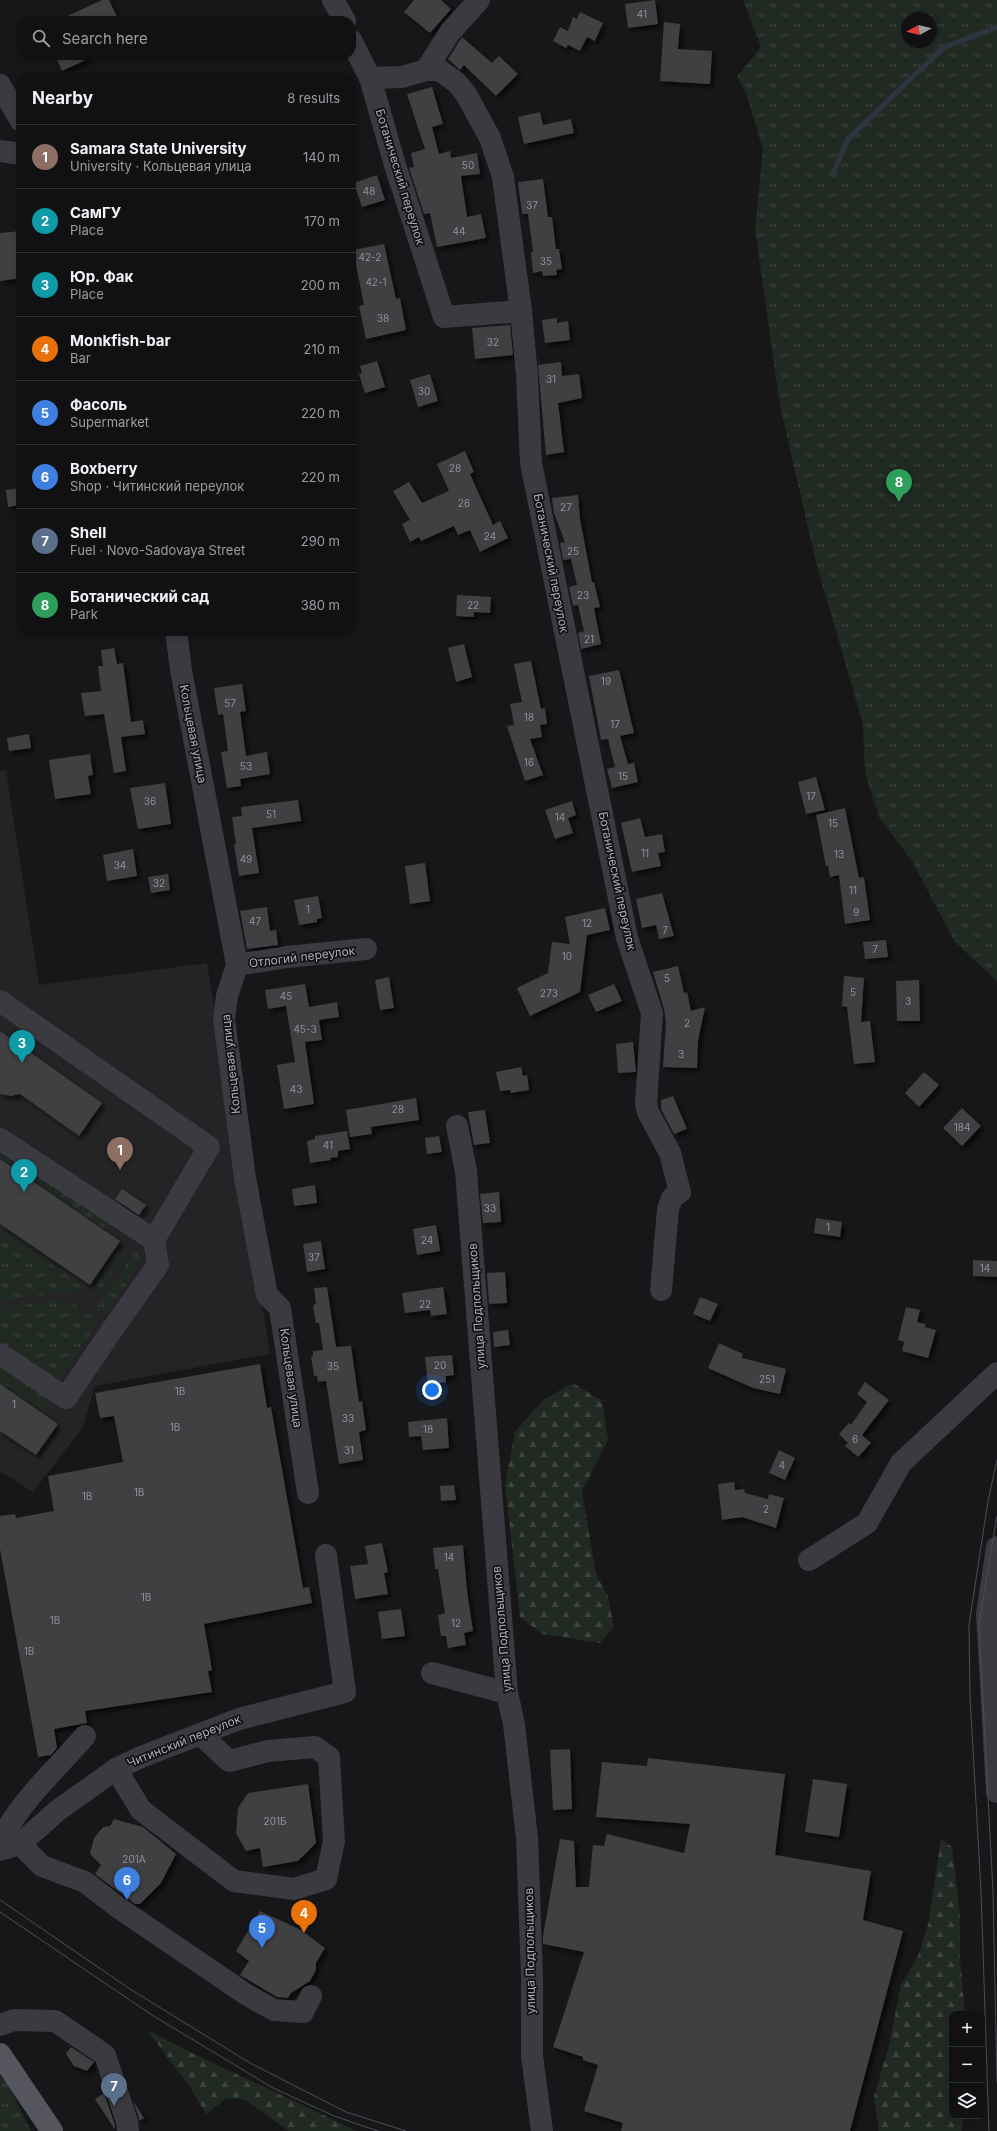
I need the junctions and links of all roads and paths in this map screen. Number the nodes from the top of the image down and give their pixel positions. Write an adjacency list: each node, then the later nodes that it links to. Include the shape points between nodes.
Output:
1 (333, 0): 3 (street)
2 (479, 0): 5 (street, via 450,32)
3 (342, 16)
4 (356, 50): 6 (street, Ботанический переулок)
5 (426, 70): 6 (street, via 402,77); 11 (street, via 439,70 456,82 466,94 490,138 502,177)
6 (370, 78): 11 (street, Ботанический переулок, via 444,317)
7 (0, 85): 8 (street)
8 (16, 112)
9 (0, 152): 10 (street)
10 (16, 154)
11 (521, 311): 19 (street, Ботанический переулок, via 531,463 627,938 652,1013 646,1104 670,1153 680,1192 672,1198 668,1208)
12 (177, 636): 14 (street, Кольцевая улица)
13 (366, 950): 14 (street, Отлогий переулок, via 287,957)
14 (237, 965): 22 (street, Кольцевая улица, via 227,996 224,1019 244,1170 267,1295 280,1308)
15 (0, 1001): 18 (street, via 209,1146)
16 (458, 1126): 27 (street, улица Подпольщиков, via 466,1171)
17 (0, 1139): 18 (street)
18 (154, 1240): 20 (street, via 158,1265 66,1398)
19 (661, 1290)
20 (0, 1354)
21 (997, 1373): 25 (street, via 901,1463 868,1523)
22 (308, 1493)
23 (997, 1551): 31 (street, via 987,1614)
24 (326, 1555): 28 (street, Читинский переулок, via 345,1692 239,1719)
25 (808, 1560)
26 (432, 1672): 27 (street)
27 (507, 1693): 41 (street, улица Подпольщиков, via 514,1724 527,1838 532,2056)
28 (200, 1734): 30 (street, Читинский переулок); 30 (street, via 229,1761 268,1751 315,1747 329,1757 334,1841 326,1879 294,1889 234,1881 142,1810)
29 (86, 1736): 32 (street, via 29,1798 14,1816 4,1834)
30 (116, 1769): 33 (street, Читинский переулок)
31 (997, 1792)
32 (0, 1835)
33 (10, 1847): 34 (street, via 42,1866 85,1882 247,1995 274,2010 303,2012)
34 (311, 1996)
35 (0, 2025): 40 (street, via 14,2020 55,2021 105,2055)
36 (0, 2054): 37 (main road)
37 (25, 2090): 38 (main road); 39 (main road)
38 (44, 2131)
39 (52, 2131)
40 (128, 2131)
41 (542, 2131)

